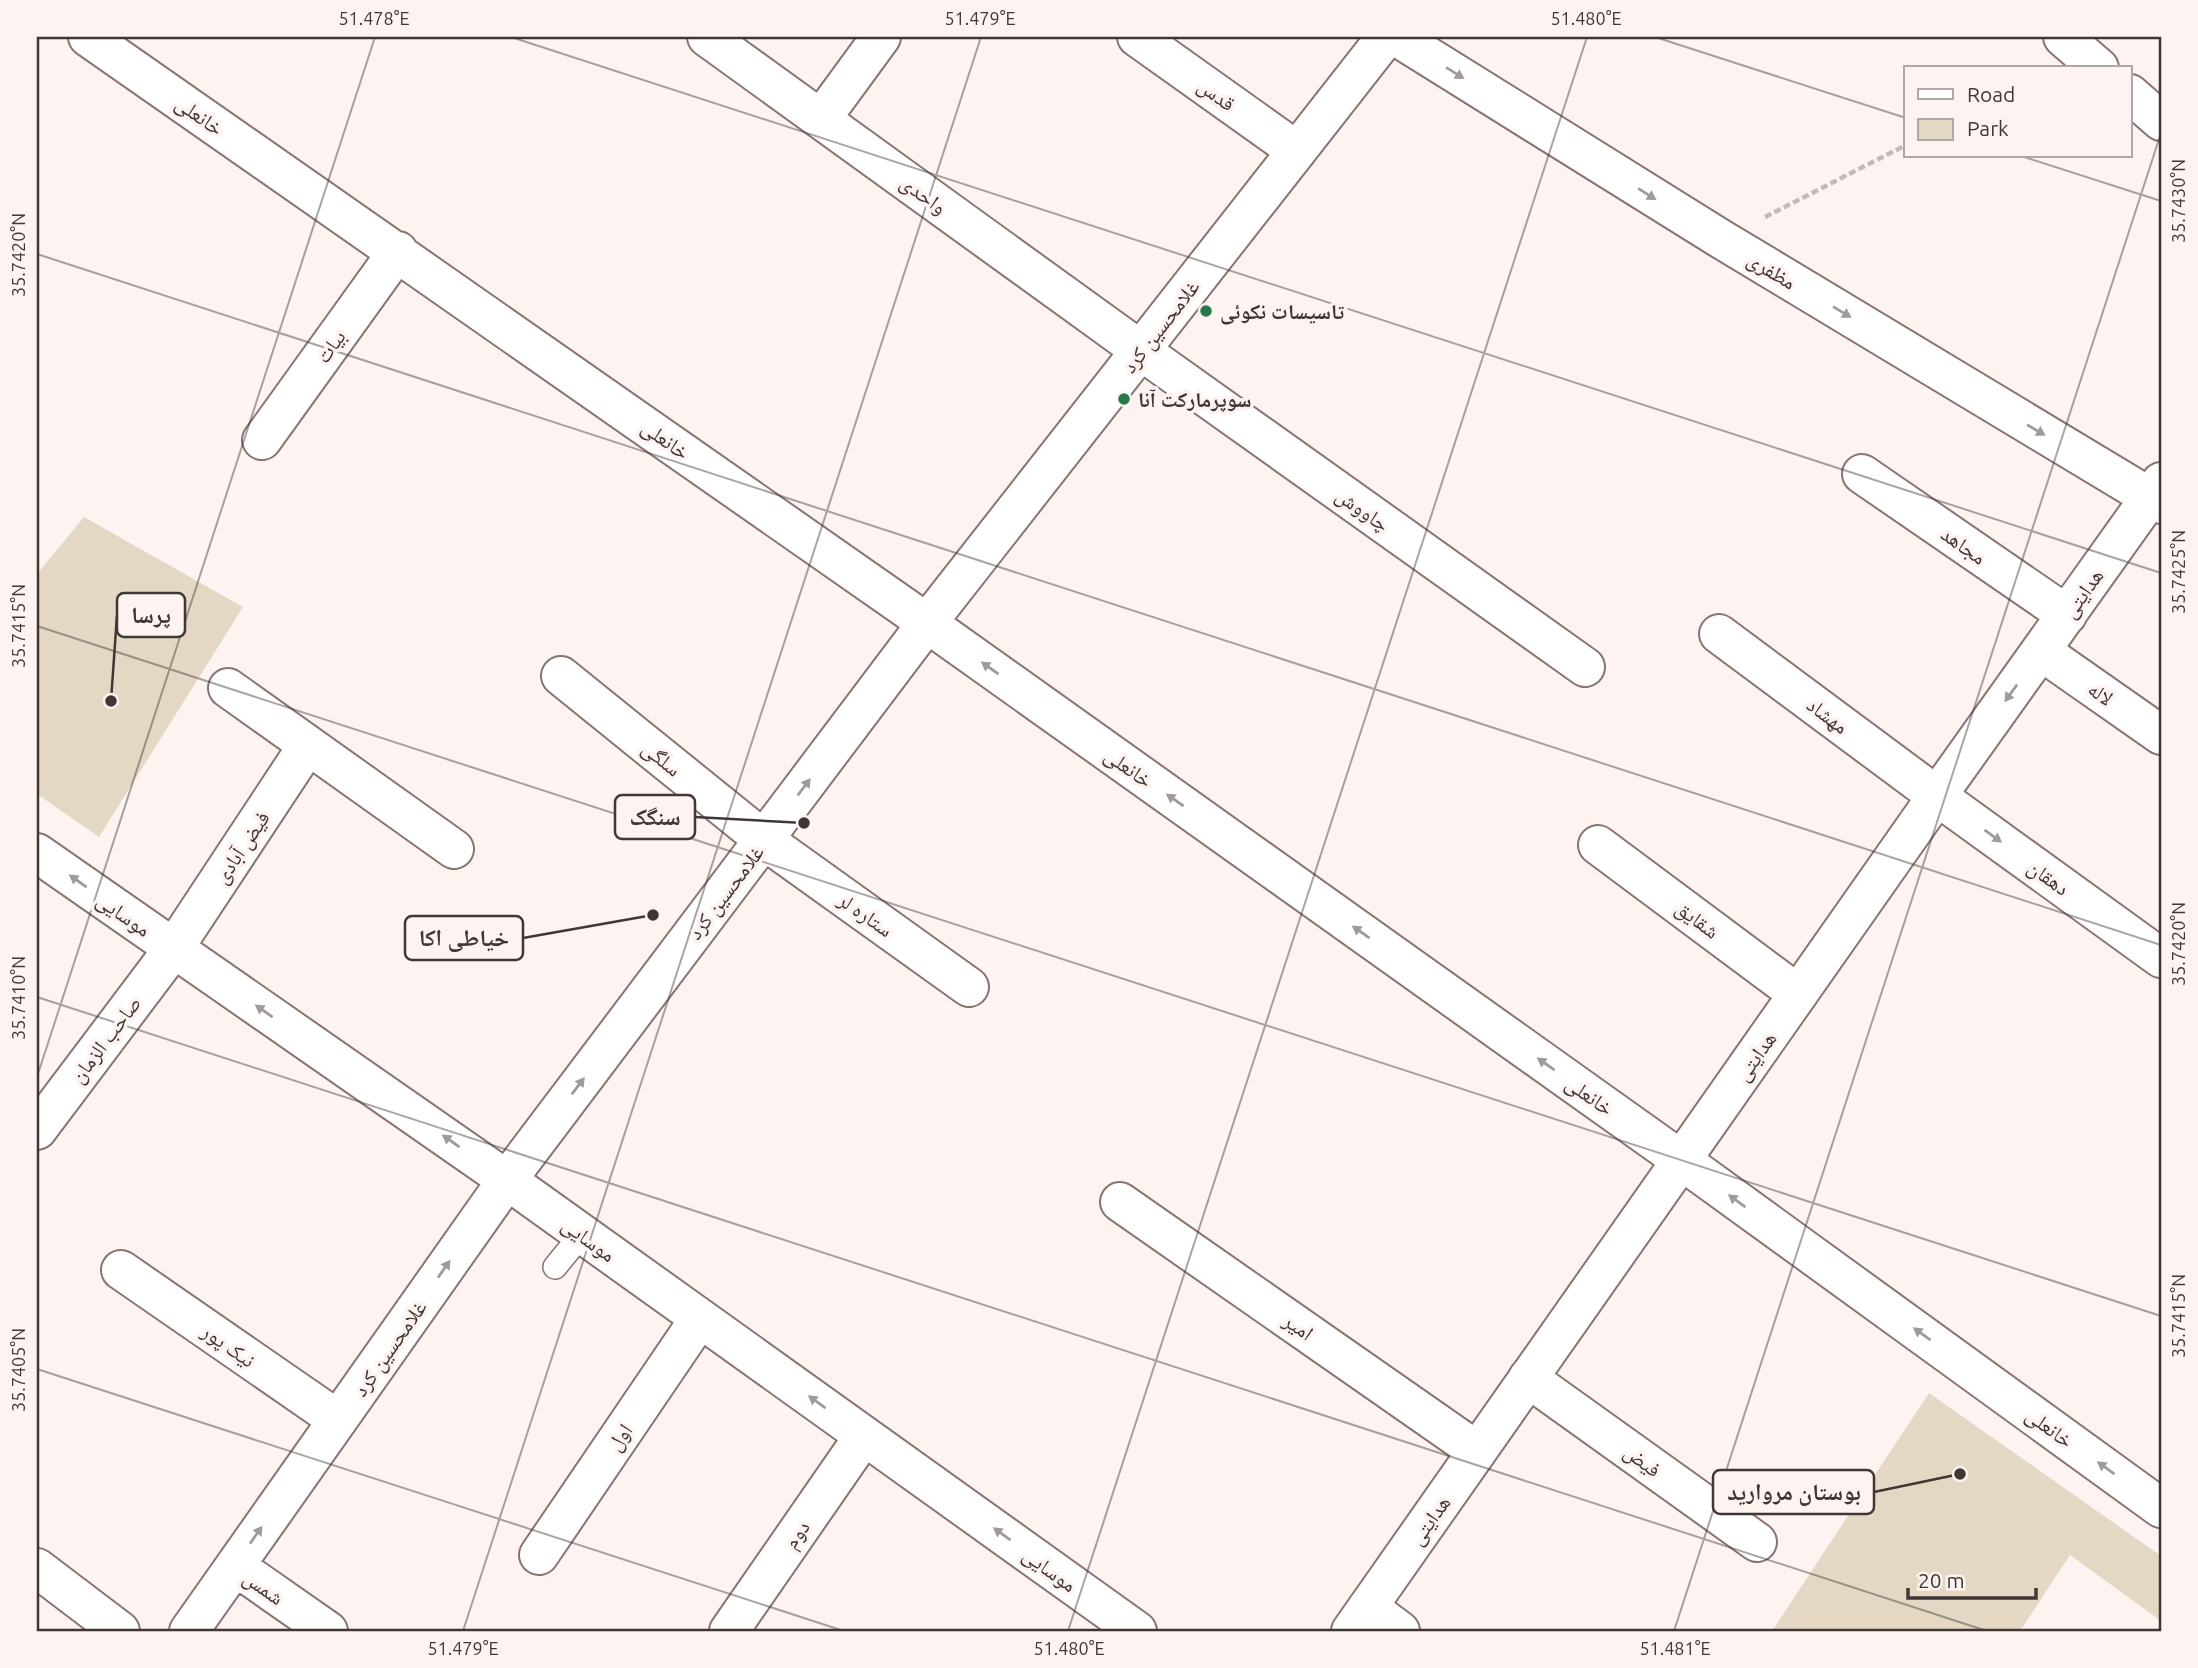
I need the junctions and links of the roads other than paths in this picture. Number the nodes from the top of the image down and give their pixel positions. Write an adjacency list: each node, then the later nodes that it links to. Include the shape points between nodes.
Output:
1 (88, 37): 13 (street, خانعلی)
2 (707, 37): 10 (street, واحدی)
3 (881, 37): 10 (street)
4 (1137, 37): 12 (street, قدس)
5 (1386, 37): 12 (street, غلامحسین کرد)
6 (1397, 37): 17 (street, مظفری, one-way to 17, via 1721,239)
7 (2063, 37): 8 (street)
8 (2097, 66)
9 (2132, 96): 11 (street)
10 (821, 119): 14 (street, واحدی)
11 (2161, 121)
12 (1297, 151): 14 (street, غلامحسین کرد)
13 (398, 251): 15 (street, بیات); 19 (street, خانعلی)
14 (1140, 351): 19 (street, غلامحسین کرد); 22 (street, چاووش)
15 (262, 440)
16 (1862, 474): 18 (street, مجاهد)
17 (2157, 495): 18 (street, هدایتی)
18 (2067, 615): 21 (street, هدایتی)
19 (927, 623): 28 (street, غلامحسین کرد, one-way to 19); 37 (street, خانعلی, one-way to 19)
20 (1719, 634): 27 (street, مهشاد)
21 (2041, 651): 25 (street, لاله); 27 (street, هدایتی, one-way to 27)
22 (1585, 667)
23 (561, 676): 28 (street, سلگی)
24 (229, 688): 26 (street)
25 (2161, 735)
26 (308, 745): 30 (street); 32 (street, فیض آبادی)
27 (1937, 796): 33 (street, دهقان, one-way to 33); 35 (street, هدایتی)
28 (764, 841): 34 (street, ستاره لر); 38 (street, غلامحسین کرد, one-way to 28)
29 (1598, 845): 35 (street, شقایق)
30 (454, 849)
31 (37, 853): 32 (street, موسایی, one-way to 31)
32 (174, 948): 36 (street, صاحب الزمان); 38 (street, موسایی, one-way to 32)
33 (2161, 958)
34 (969, 987)
35 (1798, 994): 37 (street, هدایتی)
36 (37, 1130)
37 (1681, 1160): 44 (street, هدایتی); 48 (street, خانعلی, one-way to 37)
38 (507, 1180): 40 (street, موسایی); 45 (street, غلامحسین کرد, one-way to 38)
39 (1120, 1202): 47 (street, امیر)
40 (582, 1234): 41 (lane); 43 (street, موسایی)
41 (555, 1267)
42 (121, 1270): 45 (street, نیک پور)
43 (700, 1318): 46 (street, موسایی, one-way to 43); 50 (street, اول)
44 (1528, 1378): 47 (street, هدایتی); 49 (street, فیض)
45 (338, 1420): 51 (street, غلامحسین کرد, one-way to 45)
46 (864, 1436): 57 (street, دوم); 58 (street, موسایی, one-way to 46)
47 (1477, 1451): 53 (street, هدایتی)
48 (2161, 1508)
49 (1757, 1542)
50 (539, 1555)
51 (234, 1566): 55 (street, غلامحسین کرد); 56 (street, شمس)
52 (37, 1568): 54 (street)
53 (1359, 1619): 59 (street)
54 (120, 1631)
55 (189, 1631)
56 (328, 1631)
57 (729, 1631)
58 (1137, 1631)
59 (1400, 1631)

